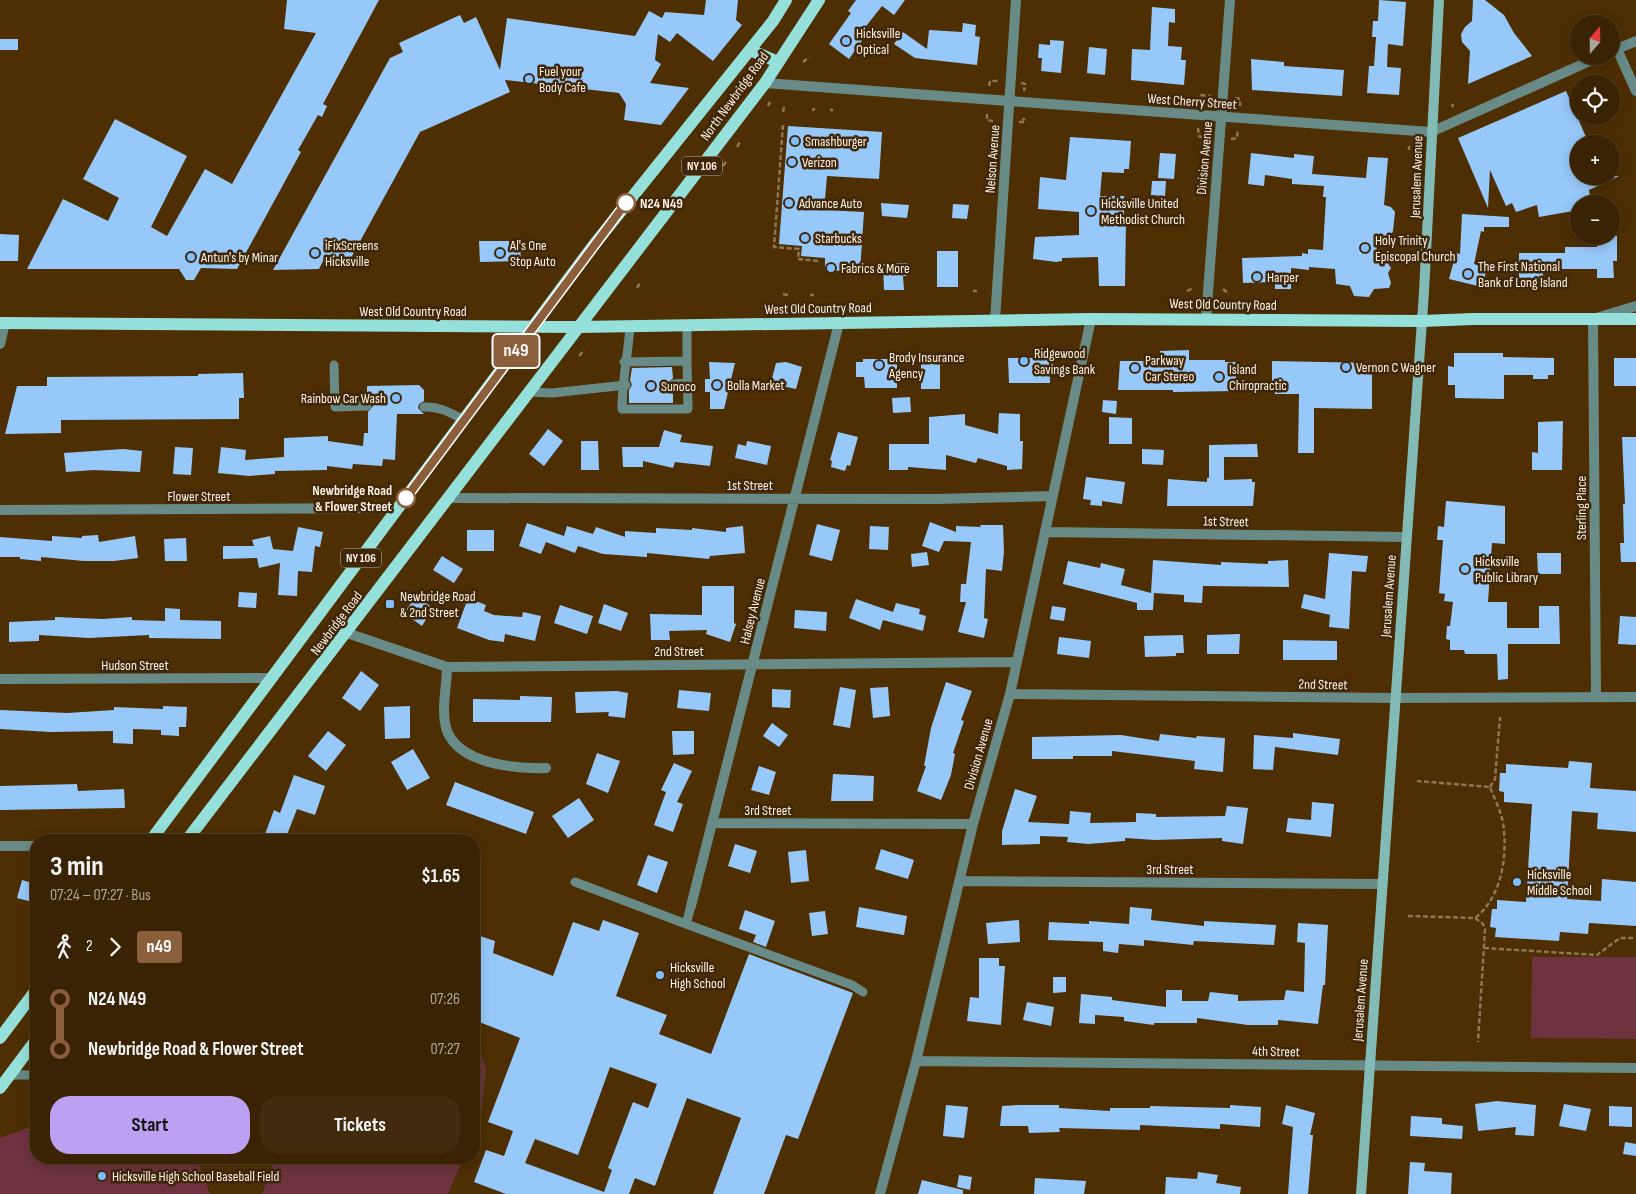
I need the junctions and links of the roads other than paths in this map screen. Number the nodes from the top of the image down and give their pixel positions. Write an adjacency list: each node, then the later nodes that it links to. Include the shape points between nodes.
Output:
1 (786, 0): 8 (main road, North Newbridge Road / NY 106)
2 (819, 0): 10 (main road, North Newbridge Road / NY 106)
3 (1016, 0): 14 (street, Nelson Avenue)
4 (1230, 0): 15 (street, Division Avenue)
5 (1439, 0): 16 (main road, Jerusalem Avenue)
6 (1636, 41): 7 (street)
7 (1620, 48)
8 (750, 50): 10 (main road); 27 (main road, NY 106, via 620,210)
9 (1620, 61): 13 (street)
10 (778, 62): 12 (main road, North Newbridge Road / NY 106)
11 (1581, 65): 16 (street, West Cherry Street)
12 (765, 82): 14 (street, West Cherry Street); 28 (main road, North Newbridge Road / NY 106)
13 (1636, 91)
14 (1009, 101): 15 (street, West Cherry Street); 22 (street, Nelson Avenue)
15 (1221, 117): 16 (street, West Cherry Street); 19 (street, Division Avenue)
16 (1431, 132): 23 (main road, Jerusalem Avenue)
17 (1636, 306): 20 (street)
18 (1091, 318): 19 (main road, West Old Country Road); 22 (main road, West Old Country Road); 41 (street, Division Avenue)
19 (1206, 319): 23 (main road, West Old Country Road)
20 (1593, 319): 21 (main road, West Old Country Road); 23 (main road, West Old Country Road); 55 (street, Sterling Place)
21 (1636, 319)
22 (995, 320): 25 (main road, West Old Country Road)
23 (1422, 321): 47 (main road, Jerusalem Avenue)
24 (3, 323): 27 (main road, West Old Country Road); 30 (street)
25 (839, 323): 26 (main road, West Old Country Road); 43 (street, Halsey Avenue)
26 (687, 326): 29 (main road, West Old Country Road); 31 (lane)
27 (532, 327): 28 (main road, West Old Country Road); 40 (main road, Newbridge Road / NY 106)
28 (579, 327): 29 (main road, West Old Country Road); 37 (main road, Newbridge Road / NY 106)
29 (630, 327): 32 (lane, via 628,354)
30 (0, 344)
31 (687, 361): 32 (lane); 34 (lane)
32 (624, 362): 36 (lane)
33 (334, 365): 38 (lane, via 335,407)
34 (687, 383): 35 (lane); 36 (lane, via 688,409 622,409)
35 (673, 384)
36 (626, 385): 37 (lane, via 552,393)
37 (529, 392): 42 (main road, Newbridge Road / NY 106)
38 (367, 406)
39 (424, 407): 40 (lane, via 449,412)
40 (464, 420): 44 (main road, Newbridge Road / NY 106)
41 (1053, 496): 43 (street, 1st Street, via 936,500); 46 (street, Division Avenue)
42 (448, 498): 43 (street, 1st Street); 48 (main road, Newbridge Road / NY 106)
43 (794, 498): 50 (street, Halsey Avenue)
44 (399, 508): 45 (street, Flower Street); 52 (main road, Newbridge Road / NY 106)
45 (0, 510)
46 (1045, 532): 47 (street, 1st Street); 49 (street, Division Avenue)
47 (1406, 538): 57 (main road, Jerusalem Avenue)
48 (347, 633): 51 (street, 2nd Street); 62 (main road, Newbridge Road / NY 106)
49 (1017, 662): 50 (street, 2nd Street); 54 (street, Division Avenue)
50 (753, 664): 51 (street, 2nd Street); 59 (street, Halsey Avenue)
51 (447, 667): 58 (street, via 446,726 451,740 494,764 516,769)
52 (270, 678): 53 (street, Hudson Street); 61 (main road, Newbridge Road / NY 106)
53 (0, 679)
54 (1010, 694): 57 (street, 2nd Street); 60 (street, Division Avenue)
55 (1596, 696): 56 (street, 2nd Street); 57 (street, 2nd Street)
56 (1636, 697)
57 (1394, 698): 67 (main road, Jerusalem Avenue)
58 (546, 768)
59 (713, 823): 60 (street, 3rd Street); 68 (street, Halsey Avenue)
60 (973, 824): 65 (street, Division Avenue)
61 (155, 834)
62 (192, 834)
63 (0, 846): 64 (street)
64 (30, 846)
65 (959, 881): 67 (street, 3rd Street); 74 (street, Division Avenue)
66 (575, 882): 69 (lane)
67 (1382, 884): 75 (main road, Jerusalem Avenue)
68 (691, 906): 69 (lane)
69 (686, 924): 70 (lane, via 852,985)
70 (863, 992)
71 (30, 998): 72 (main road)
72 (0, 1038)
73 (30, 1046): 77 (main road)
74 (916, 1061): 75 (street, 4th Street); 80 (street, Division Avenue)
75 (1370, 1066): 76 (street, 4th Street); 81 (main road, Jerusalem Avenue)
76 (1636, 1068)
77 (5, 1073): 78 (lane); 79 (main road)
78 (30, 1074)
79 (0, 1088)
80 (880, 1194)
81 (1361, 1194)

